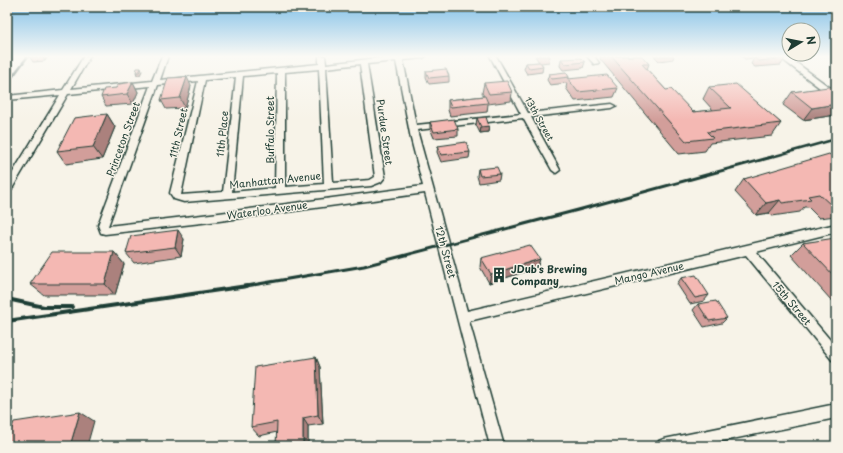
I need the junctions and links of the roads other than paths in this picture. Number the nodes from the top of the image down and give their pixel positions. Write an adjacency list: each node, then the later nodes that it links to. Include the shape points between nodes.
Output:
1 (75, 77): 13 (street)
2 (157, 77): 12 (street, Princeton Street)
3 (210, 77): 11 (street)
4 (240, 77): 26 (street, 11th Place)
5 (281, 77): 24 (street, Buffalo Street)
6 (323, 77): 21 (street)
7 (365, 77): 20 (street, Purdue Street, via 380,177)
8 (403, 77): 18 (street, 12th Street)
9 (505, 77): 17 (street, 13th Street)
10 (811, 77): 14 (main road)
11 (202, 78): 12 (street); 25 (street, 11th Street)
12 (155, 83): 13 (street); 28 (street, Princeton Street, via 103,225)
13 (66, 92): 15 (street); 23 (street)
14 (836, 96)
15 (7, 98)
16 (612, 106): 17 (street)
17 (526, 115): 18 (street); 19 (street, 13th Street)
18 (414, 128): 22 (street, 12th Street)
19 (556, 170)
20 (378, 180): 21 (street, Manhattan Avenue, via 371,183)
21 (329, 186): 24 (street, Manhattan Avenue)
22 (428, 189): 28 (street, Waterloo Avenue); 30 (street, 12th Street)
23 (7, 190)
24 (280, 191): 26 (street, Manhattan Avenue)
25 (175, 193): 26 (street, Manhattan Avenue, via 177,197 184,199)
26 (227, 196)
27 (836, 228): 29 (street, Mango Avenue)
28 (105, 230)
29 (748, 250): 30 (street, Mango Avenue); 31 (street, 15th Street)
30 (463, 317): 33 (street, 12th Street)
31 (836, 356)
32 (836, 411): 34 (street)
33 (497, 446)
34 (664, 446)

